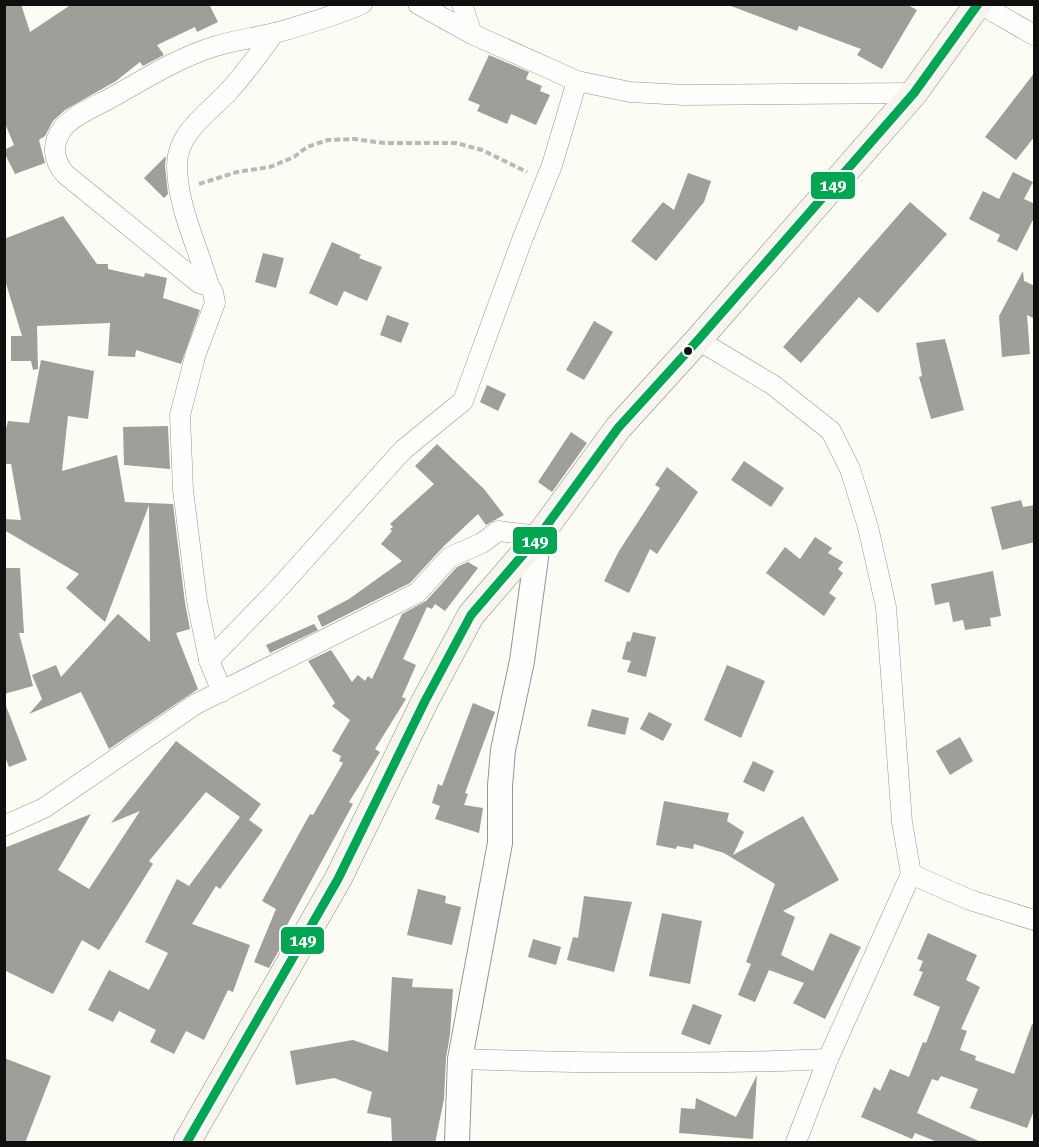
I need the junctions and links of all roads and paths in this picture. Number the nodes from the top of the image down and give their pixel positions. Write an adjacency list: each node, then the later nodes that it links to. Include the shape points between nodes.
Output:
1 (362, 4): 5 (street)
2 (418, 4): 6 (street)
3 (462, 4): 6 (street)
4 (979, 4): 7 (street); 9 (main road)
5 (274, 33): 11 (street, via 181,145 177,165); 12 (street, via 217,45 157,73 78,116 63,128 56,141 54,153 65,174 199,283)
6 (472, 34): 8 (street)
7 (1035, 35)
8 (578, 81): 9 (street, via 630,92 684,95); 10 (street)
9 (914, 93): 13 (main road)
10 (546, 182): 11 (path, via 498,156 456,143 354,139 327,140 270,167 237,172); 15 (street, via 463,401 403,450)
11 (181, 190): 12 (street)
12 (209, 286): 15 (street, via 215,303 196,353 180,415 188,541)
13 (698, 340): 14 (main road, via 618,428); 18 (street, via 773,385 831,431 850,469 886,607 902,822)
14 (539, 536): 16 (street, via 498,531 450,557 417,593); 20 (street, via 522,661 503,750 500,843); 22 (main road, via 471,615 338,879)
15 (209, 660): 16 (street)
16 (222, 692): 17 (street, via 196,704 44,808)
17 (4, 826)
18 (911, 874): 19 (street, via 970,900); 21 (street)
19 (1035, 920)
20 (460, 1059): 21 (street, via 620,1064); 23 (street)
21 (828, 1059): 24 (street)
22 (187, 1143)
23 (456, 1143)
24 (796, 1143)

